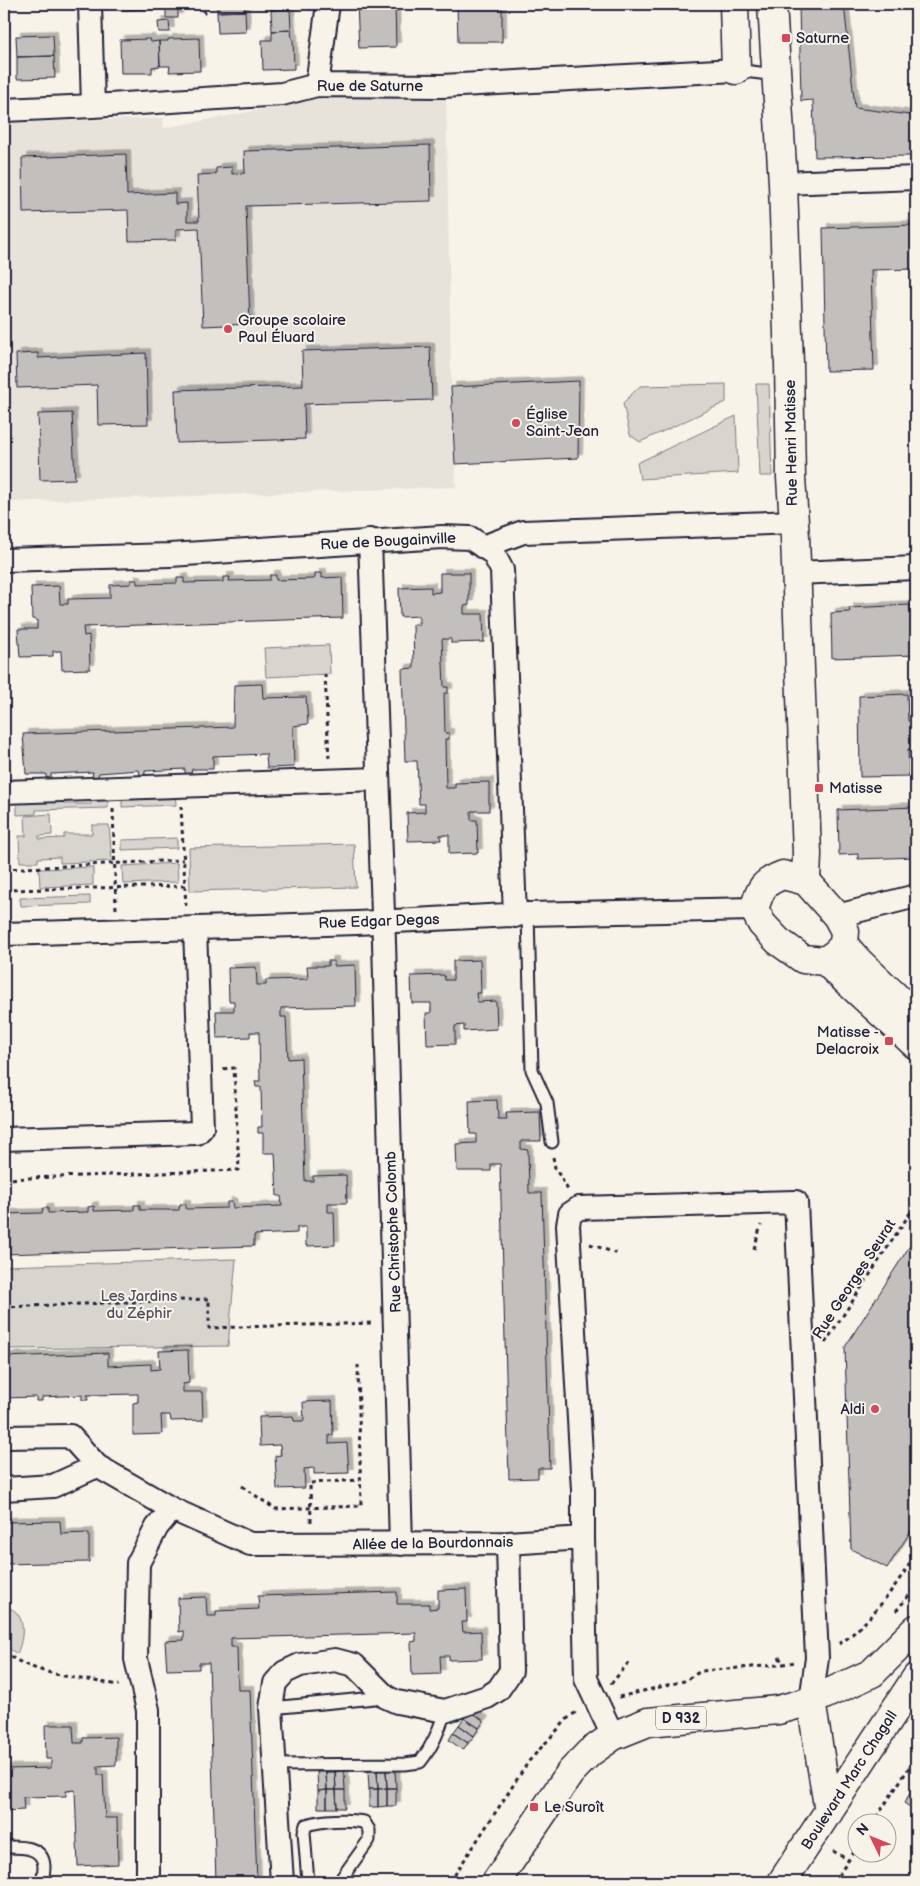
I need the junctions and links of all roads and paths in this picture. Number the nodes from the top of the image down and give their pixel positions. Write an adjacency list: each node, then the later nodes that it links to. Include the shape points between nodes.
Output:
1 (90, 4): 10 (street)
2 (199, 4): 6 (path)
3 (328, 4): 9 (street)
4 (734, 4): 7 (street)
5 (772, 4): 8 (street, Rue Henri Matisse)
6 (207, 16)
7 (736, 70): 8 (lane); 9 (street, Rue de Saturne, via 442,86)
8 (776, 75): 13 (street, Rue Henri Matisse)
9 (317, 85): 10 (street, Rue de Saturne, via 282,94)
10 (93, 106): 11 (street, Rue de Saturne)
11 (4, 110)
12 (916, 178): 13 (street)
13 (783, 183): 14 (street, Rue Henri Matisse)
14 (794, 522): 16 (street, via 522,532); 19 (street, Rue Henri Matisse)
15 (370, 540): 16 (street, Rue de Bougainville, via 470,538); 17 (street, Rue de Bougainville, via 170,555); 22 (street, Rue Christophe Colomb)
16 (484, 547): 36 (street, Rue de Bougainville, via 492,552 502,570)
17 (4, 560)
18 (916, 568): 19 (street)
19 (796, 573): 30 (street, Rue Henri Matisse)
20 (325, 674): 23 (path)
21 (4, 716): 26 (path)
22 (378, 779): 23 (street); 38 (street, Rue Christophe Colomb)
23 (330, 780): 24 (street)
24 (180, 786): 25 (street); 27 (path)
25 (112, 788): 26 (street); 28 (path)
26 (4, 792): 29 (path)
27 (183, 860): 28 (path); 31 (path)
28 (115, 863): 29 (path); 32 (path)
29 (5, 869): 33 (path)
30 (806, 882): 35 (street, via 783,875 768,881); 37 (street)
31 (185, 886): 32 (path); 39 (path)
32 (116, 888): 33 (path); 40 (path)
33 (5, 890): 41 (path)
34 (916, 896): 37 (street)
35 (754, 909): 36 (street, Rue Edgar Degas); 42 (street, via 772,935 803,959)
36 (522, 915): 38 (street, Rue Edgar Degas); 46 (lane, via 532,1070 547,1103)
37 (837, 916): 42 (street, via 844,931)
38 (384, 920): 39 (street, Rue Edgar Degas); 52 (street, Rue Christophe Colomb)
39 (191, 928): 40 (street, Rue Edgar Degas); 45 (street, via 202,1128 197,1132)
40 (117, 931): 41 (street, Rue Edgar Degas)
41 (5, 934)
42 (834, 953): 43 (street, via 858,961); 44 (street)
43 (916, 1016)
44 (916, 1045)
45 (4, 1139)
46 (552, 1142): 48 (path, via 555,1168)
47 (916, 1204): 53 (path, Rue Georges Seurat, via 820,1351)
48 (580, 1208): 49 (street, via 570,1214); 53 (street, via 796,1202)
49 (569, 1245): 50 (path, via 589,1243); 62 (street)
50 (618, 1254)
51 (4, 1307): 52 (path, via 209,1299 210,1328)
52 (395, 1322): 65 (street, Rue Christophe Colomb)
53 (803, 1359): 73 (street, via 817,1658)
54 (358, 1365): 57 (path)
55 (4, 1437): 56 (street, Allée de la Bourdonnais, via 70,1436)
56 (97, 1466): 59 (street, via 53,1486); 61 (street, Allée de la Bourdonnais)
57 (360, 1480): 60 (path, via 310,1483); 60 (path, via 361,1506)
58 (242, 1486): 60 (path, via 275,1509)
59 (4, 1489)
60 (310, 1508): 64 (path)
61 (172, 1509): 64 (street, Allée de la Bourdonnais, via 250,1544); 71 (street, via 156,1527 138,1563 136,1660)
62 (583, 1538): 63 (street, Allée de la Bourdonnais); 76 (street, via 586,1679)
63 (508, 1543): 65 (street, Allée de la Bourdonnais); 75 (street, via 512,1671 498,1690 487,1697)
64 (311, 1544): 65 (street, Allée de la Bourdonnais)
65 (401, 1544)
66 (916, 1630): 73 (street, D 932, via 872,1673)
67 (4, 1652): 71 (path, via 34,1669)
68 (779, 1657): 69 (path)
69 (784, 1664)
70 (916, 1678): 79 (street, Boulevard Marc Chagall)
71 (142, 1689): 85 (street, via 148,1710 148,1877)
72 (386, 1696): 74 (lane); 74 (street, via 354,1665 335,1660 320,1661 284,1672 275,1683); 75 (street, via 397,1702)
73 (811, 1701): 76 (street, D 932, via 778,1710 648,1722); 79 (street)
74 (271, 1708): 78 (street)
75 (445, 1711): 78 (lane, via 438,1733 420,1762)
76 (613, 1736): 89 (street, D 932, via 588,1753 570,1773)
77 (916, 1756): 80 (path)
78 (274, 1765): 86 (street)
79 (829, 1812): 90 (street, Boulevard Marc Chagall)
80 (878, 1814)
81 (4, 1847): 84 (lane, via 25,1847 39,1854 44,1865)
82 (833, 1851): 83 (path)
83 (848, 1860): 91 (path)
84 (42, 1882)
85 (144, 1882)
86 (282, 1882)
87 (308, 1882): 88 (lane, via 306,1825 315,1822 364,1822 369,1830 369,1840)
88 (339, 1882)
89 (496, 1882)
90 (782, 1882)
91 (834, 1882)

